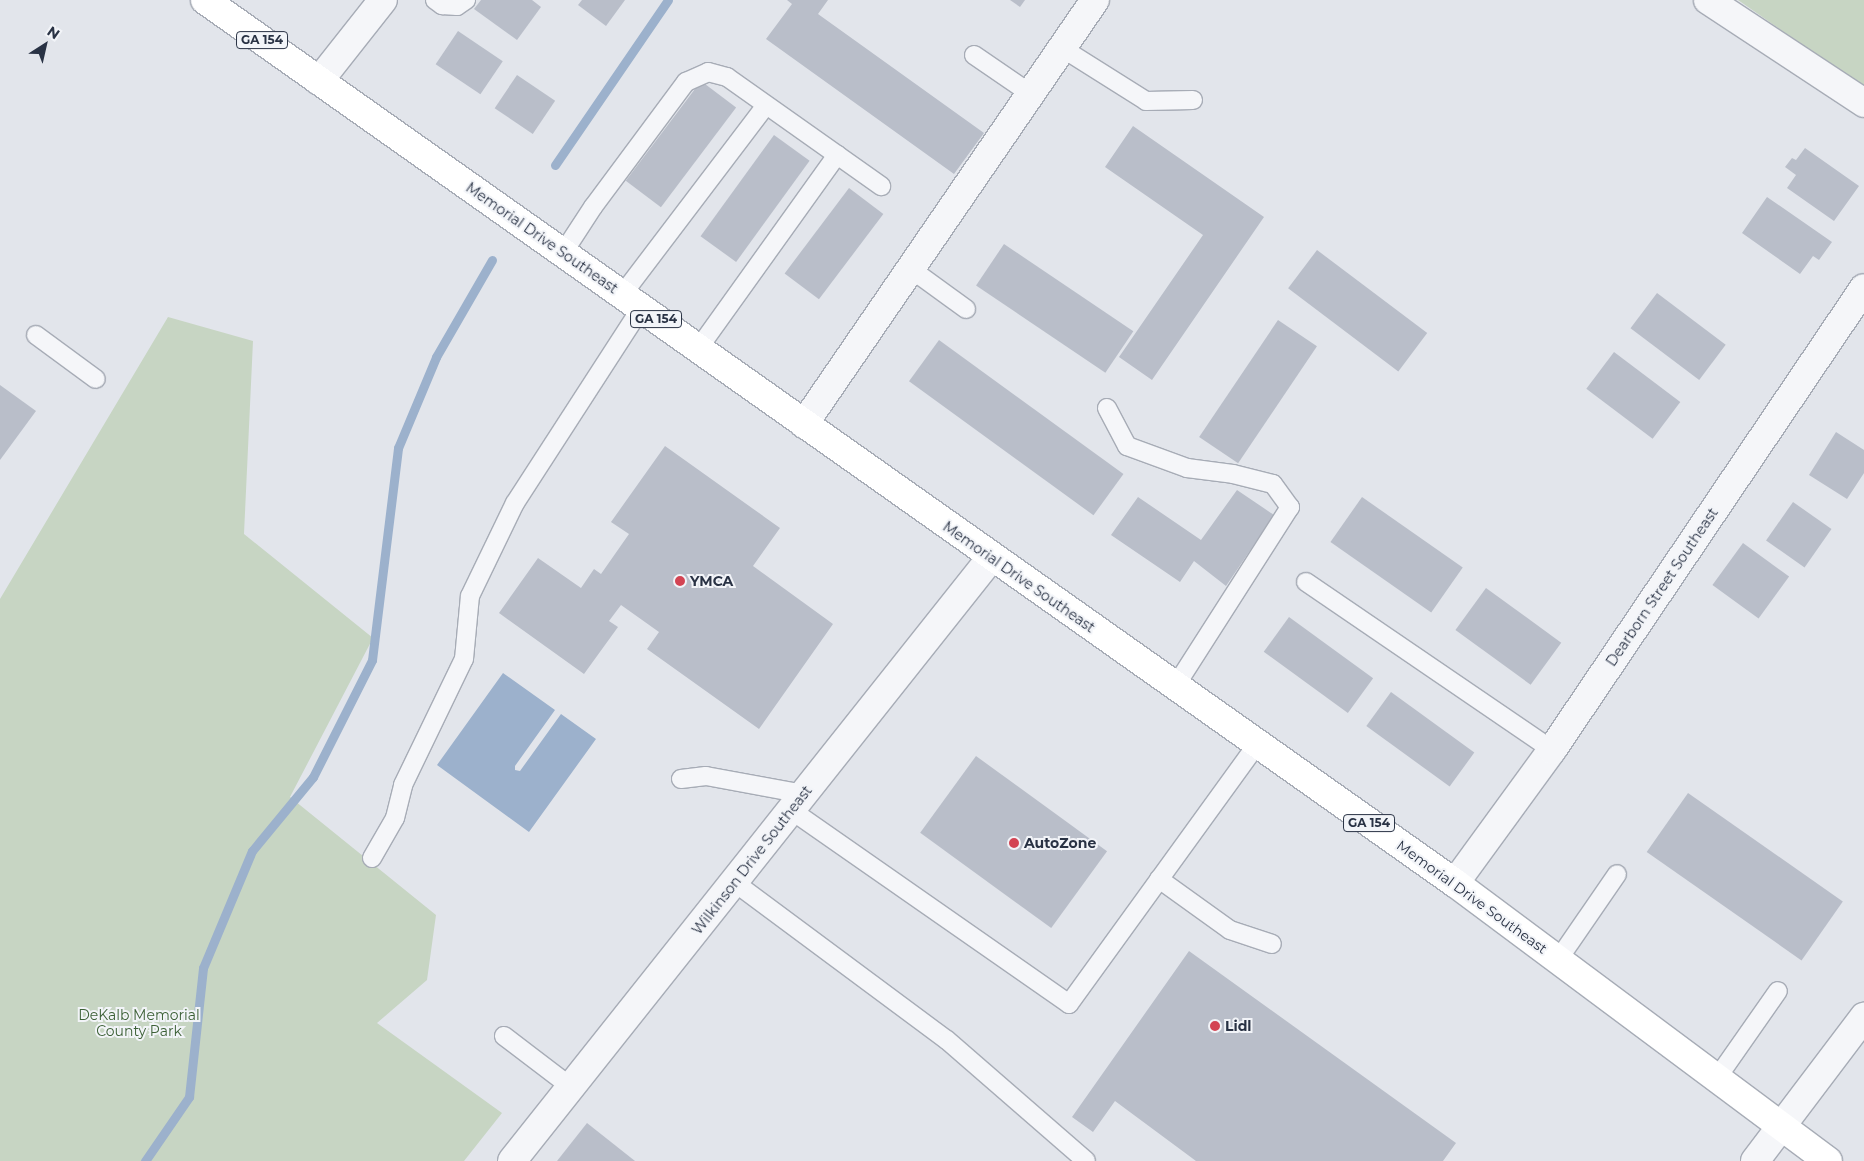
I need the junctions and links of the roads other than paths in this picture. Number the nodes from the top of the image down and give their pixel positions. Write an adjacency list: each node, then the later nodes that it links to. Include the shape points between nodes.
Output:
1 (205, 0): 9 (main road, Memorial Drive Southeast / GA 154)
2 (383, 0): 9 (street)
3 (435, 0): 4 (lane, via 442,5 457,6)
4 (466, 0)
5 (1095, 0): 7 (street)
6 (1708, 0): 12 (street)
7 (1062, 48): 10 (street); 11 (lane, via 1146,101)
8 (974, 55): 10 (lane)
9 (319, 81): 16 (main road, Memorial Drive Southeast / GA 154)
10 (1031, 94): 17 (street)
11 (1193, 100)
12 (1864, 103)
13 (766, 105): 14 (lane); 16 (lane, via 727,77 708,72 686,82 593,206); 19 (lane)
14 (837, 155): 15 (lane); 22 (lane)
15 (881, 186)
16 (563, 253): 19 (main road, Memorial Drive Southeast / GA 154)
17 (911, 269): 20 (lane); 25 (street)
18 (1864, 288): 30 (street, Dearborn Street Southeast)
19 (631, 302): 22 (main road, Memorial Drive Southeast / GA 154); 33 (lane, via 514,503 470,596 464,659 404,785 395,818)
20 (966, 308)
21 (36, 335): 23 (lane)
22 (698, 349): 25 (main road, Memorial Drive Southeast / GA 154)
23 (96, 379)
24 (1107, 408): 28 (lane, via 1127,446 1186,468 1233,474 1273,484 1290,507)
25 (804, 424): 26 (main road, Memorial Drive Southeast / GA 154)
26 (992, 558): 28 (main road, Memorial Drive Southeast / GA 154); 32 (street, Wilkinson Drive Southeast)
27 (1306, 582): 30 (lane)
28 (1176, 684): 29 (main road, Memorial Drive Southeast / GA 154)
29 (1257, 744): 35 (lane); 37 (main road, Memorial Drive Southeast / GA 154)
30 (1552, 750): 37 (street, Dearborn Street Southeast)
31 (681, 779): 32 (lane, via 706,776)
32 (797, 802): 35 (lane, via 1070,1004); 36 (street, Wilkinson Drive Southeast)
33 (372, 858)
34 (1617, 874): 39 (lane)
35 (1159, 879): 38 (lane, via 1230,930)
36 (734, 882): 44 (street, Wilkinson Drive Southeast); 47 (lane, via 947,1040)
37 (1455, 883): 39 (main road, Memorial Drive Southeast / GA 154)
38 (1272, 944)
39 (1558, 960): 43 (main road, Memorial Drive Southeast / GA 154)
40 (1778, 991): 43 (lane)
41 (1864, 1017): 45 (street)
42 (504, 1036): 44 (lane)
43 (1717, 1078): 45 (main road, Memorial Drive Southeast / GA 154)
44 (571, 1088): 46 (street, Wilkinson Drive Southeast)
45 (1783, 1128): 48 (street); 49 (main road, Memorial Drive Southeast / GA 154)
46 (512, 1161)
47 (1086, 1161)
48 (1755, 1161)
49 (1828, 1161)

